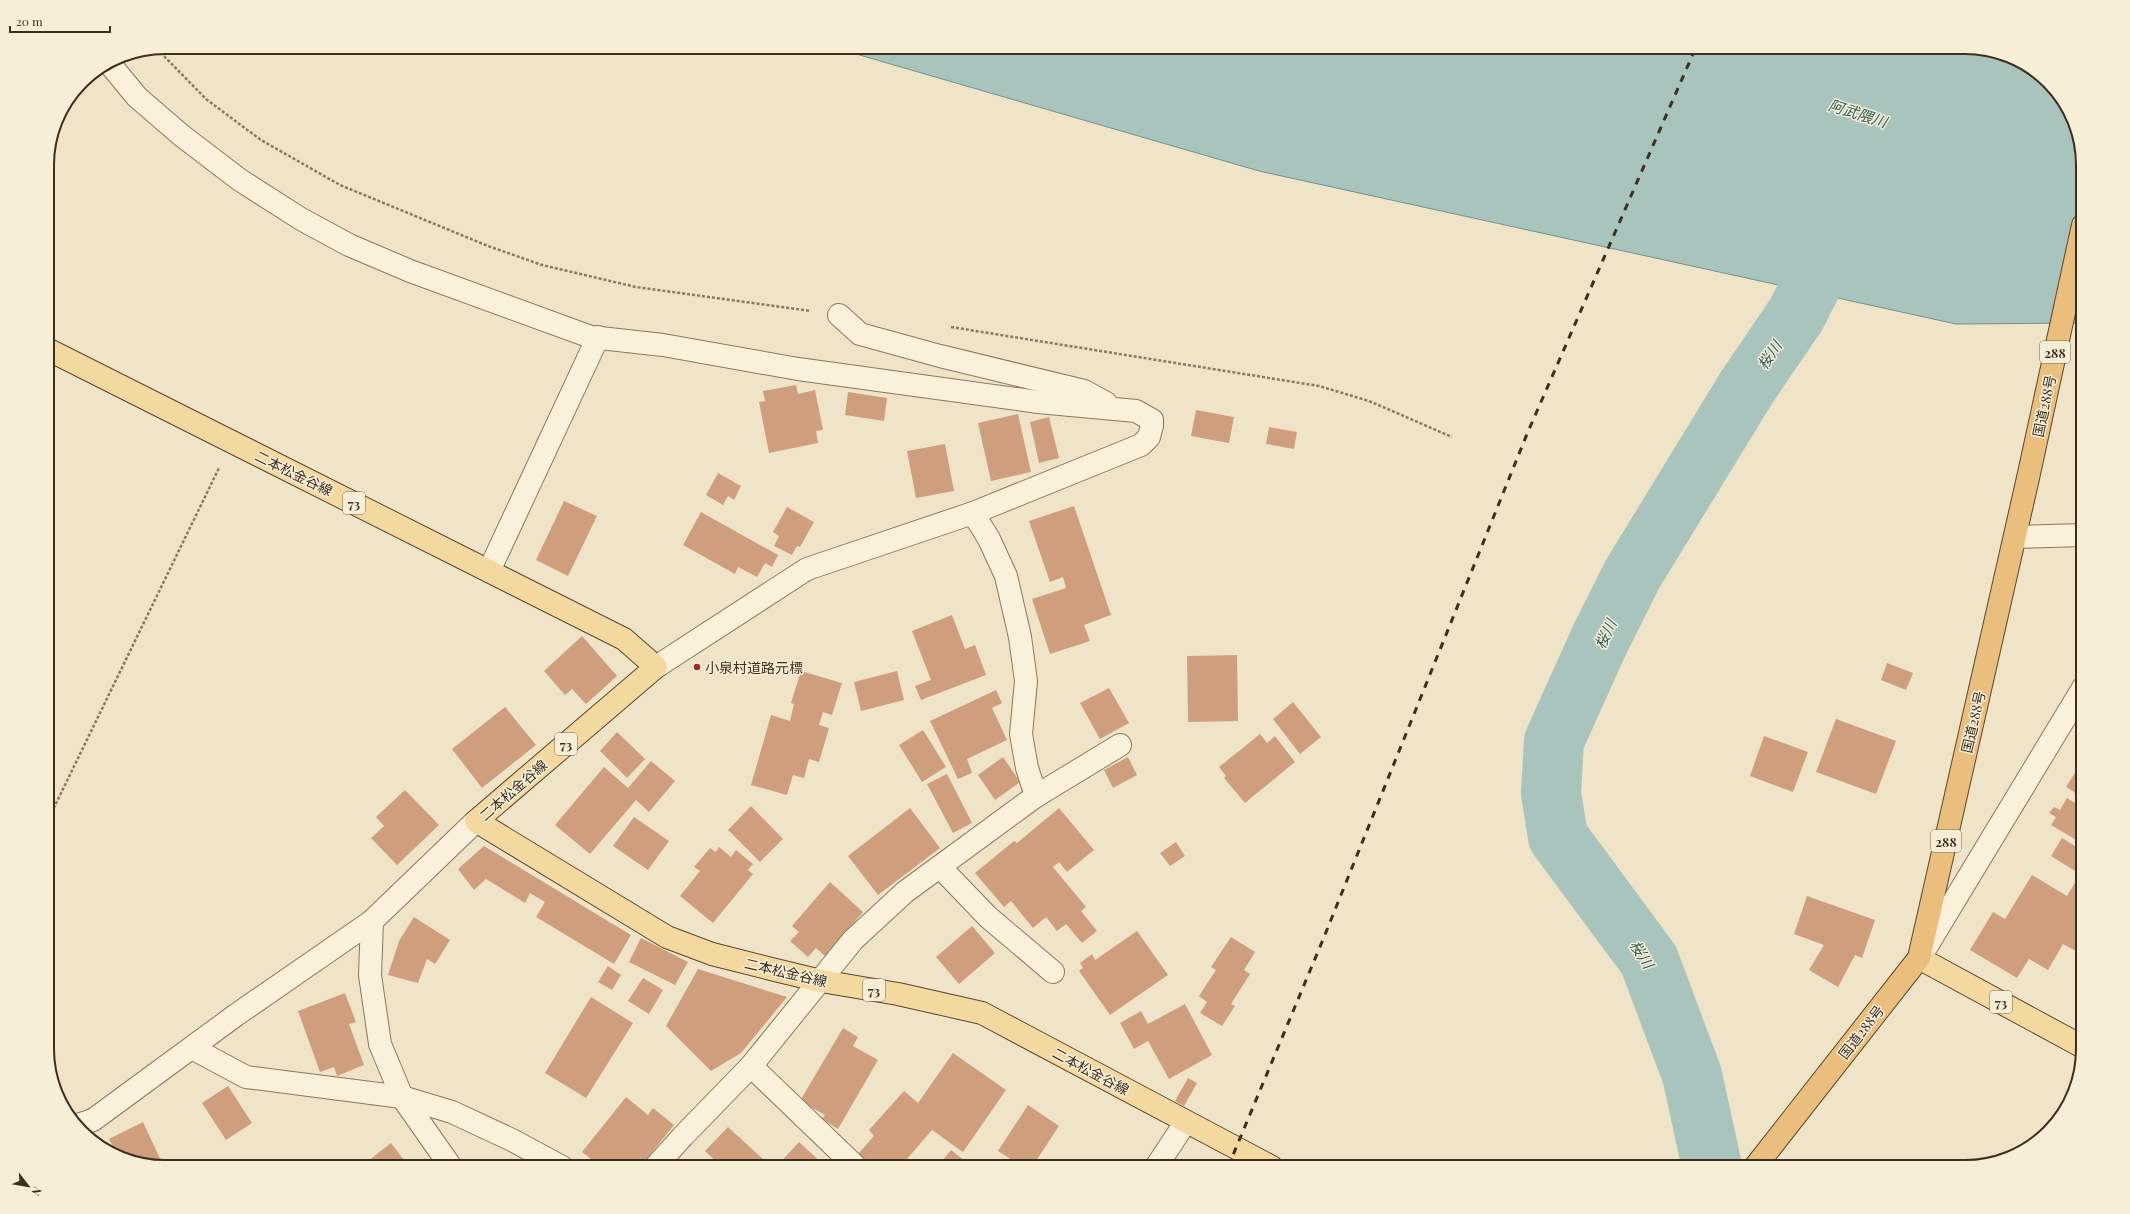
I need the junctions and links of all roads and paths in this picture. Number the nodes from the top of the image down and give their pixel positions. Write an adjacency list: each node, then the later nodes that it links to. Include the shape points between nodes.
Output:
1 (162, 54): 4 (path, via 206,99 261,140 340,184 488,246 542,265 636,287)
2 (112, 67): 6 (street, via 137,97 181,136 240,180 301,219 349,245 410,271)
3 (2076, 257): 13 (highway, 国道288号 / 288)
4 (839, 315): 8 (street, via 860,334 1084,391)
5 (950, 327): 9 (path, via 1319,386 1369,401)
6 (598, 338): 8 (street, via 663,345 798,369 1038,402); 14 (street)
7 (54, 353): 10 (main road, 二本松金谷線 / 73)
8 (1116, 408): 11 (street, via 1136,410 1152,420 1149,437 1140,445)
9 (1452, 437)
10 (232, 442): 14 (main road, 二本松金谷線 / 73); 19 (path)
11 (973, 513): 15 (street, via 807,569); 18 (street, via 989,539 1006,576 1020,637 1026,681 1021,734 1027,768)
12 (2076, 535): 13 (street)
13 (2015, 537): 23 (highway, 国道288号 / 288)
14 (489, 571): 15 (main road, 二本松金谷線 / 73, via 624,639)
15 (656, 666): 20 (main road, 二本松金谷線 / 73)
16 (2076, 700): 23 (street)
17 (1120, 745): 18 (street)
18 (1036, 796): 21 (street)
19 (54, 808)
20 (476, 821): 22 (street); 25 (main road, 二本松金谷線 / 73, via 667,937 712,954)
21 (940, 866): 24 (street, via 988,917); 25 (street, via 904,892 853,940)
22 (372, 921): 27 (street); 29 (street, via 370,975 380,1044)
23 (1919, 958): 26 (main road, 73); 38 (highway, 国道288号 / 288)
24 (1053, 972)
25 (821, 981): 28 (street); 30 (main road, 二本松金谷線 / 73, via 898,994 982,1013)
26 (2076, 1043)
27 (192, 1048): 29 (street, via 246,1077); 31 (street, via 93,1120)
28 (751, 1066): 34 (street); 35 (street)
29 (402, 1097): 32 (street); 33 (street, via 452,1112)
30 (1185, 1123): 36 (street); 37 (main road, 二本松金谷線 / 73)
31 (82, 1124)
32 (446, 1160)
33 (549, 1160)
34 (661, 1160)
35 (849, 1160)
36 (1161, 1160)
37 (1258, 1160)
38 (1761, 1160)

